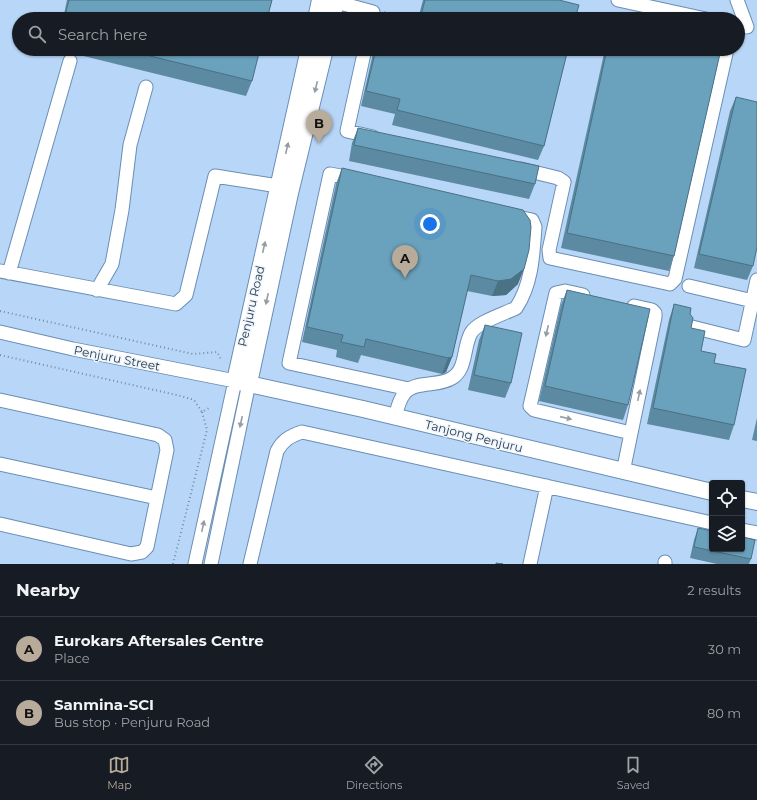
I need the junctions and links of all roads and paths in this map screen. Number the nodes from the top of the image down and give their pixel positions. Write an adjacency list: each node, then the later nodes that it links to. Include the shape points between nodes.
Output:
1 (320, 0): 5 (main road)
2 (618, 0): 8 (street)
3 (737, 0): 9 (street)
4 (336, 1): 6 (main road); 7 (street)
5 (317, 12)
6 (334, 12)
7 (373, 12)
8 (652, 12)
9 (741, 12)
10 (307, 56): 19 (main road, Penjuru Road, one-way to 10)
11 (323, 56): 33 (main road, Penjuru Road, one-way to 33)
12 (363, 56): 16 (street, via 347,131)
13 (725, 56): 17 (street, via 675,279 670,284 550,258 549,250 564,182 558,178)
14 (70, 60): 21 (street)
15 (146, 87): 24 (street, via 130,145 112,264)
16 (385, 139)
17 (506, 166)
18 (369, 182): 34 (street, via 330,174 289,363)
19 (278, 186): 24 (street, via 215,176 186,295 176,304); 33 (main road, Penjuru Road, one-way to 19)
20 (501, 213): 34 (street, via 532,220 535,227 529,278 519,303 516,308 477,326 471,333 461,366 452,378 443,383)
21 (4, 272): 24 (street)
22 (757, 280): 26 (street)
23 (689, 286): 26 (street)
24 (97, 290)
25 (594, 298): 39 (street, one-way to 39, via 565,292 556,293 530,406 534,410)
26 (753, 301): 29 (street, via 744,340)
27 (623, 304): 39 (street, one-way to 27, via 655,313 652,310)
28 (0, 311): 32 (path, via 192,354 217,352)
29 (692, 327)
30 (0, 332): 33 (street, Penjuru Street)
31 (0, 355): 37 (path, via 180,396 194,400)
32 (222, 361)
33 (242, 382): 38 (main road, Tanjong Penjuru); 52 (street, Penjuru Road, one-way to 33); 53 (street, Penjuru Road, one-way to 53)
34 (409, 389): 38 (street, via 403,395)
35 (0, 400): 44 (street, via 158,435 165,440 167,450)
36 (211, 407): 37 (path)
37 (202, 412): 51 (path, via 207,430)
38 (395, 417): 41 (main road, Tanjong Penjuru)
39 (631, 433): 41 (street)
40 (0, 464): 44 (street)
41 (623, 472): 43 (main road, Tanjong Penjuru)
42 (547, 486): 47 (street); 54 (street, via 302,432 282,442 277,451); 55 (street)
43 (709, 491)
44 (157, 498): 48 (street, via 147,547 142,552 131,554)
45 (745, 500): 46 (main road)
46 (757, 502)
47 (709, 522)
48 (0, 524)
49 (745, 531): 50 (street)
50 (757, 533)
51 (173, 564)
52 (195, 564)
53 (211, 564)
54 (250, 564)
55 (530, 564)

